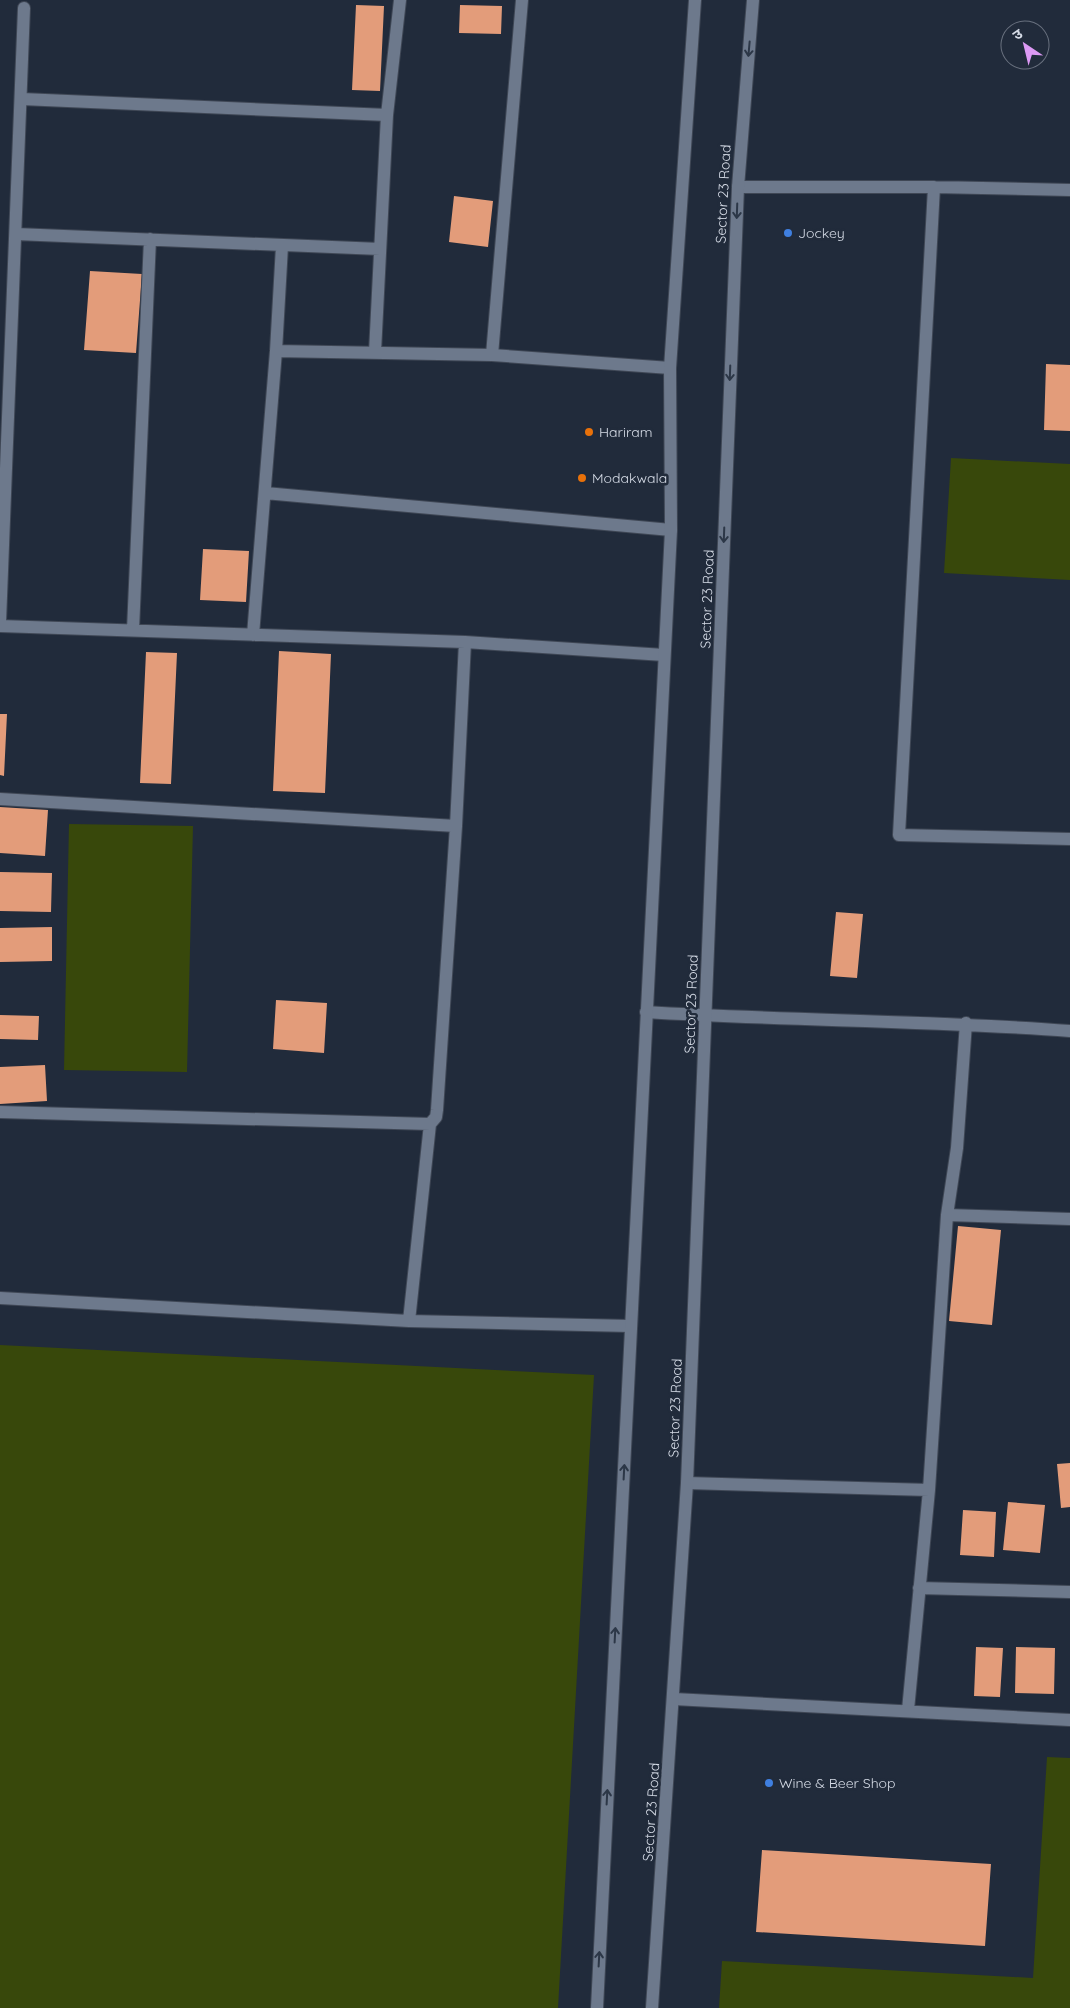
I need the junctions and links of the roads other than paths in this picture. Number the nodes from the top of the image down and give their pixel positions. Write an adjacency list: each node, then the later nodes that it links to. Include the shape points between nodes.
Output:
1 (400, 0): 7 (street)
2 (522, 0): 17 (street)
3 (695, 0): 18 (street)
4 (753, 0): 8 (street, Sector 23 Road, one-way to 8)
5 (24, 8): 6 (street)
6 (22, 99): 7 (street); 11 (street)
7 (387, 115): 14 (street)
8 (738, 187): 9 (street); 31 (street, Sector 23 Road, one-way to 31)
9 (934, 187): 10 (street); 29 (street, via 899,835)
10 (1070, 190)
11 (16, 234): 12 (street); 21 (street)
12 (150, 239): 13 (street); 23 (street)
13 (282, 246): 14 (street); 15 (street)
14 (380, 249): 16 (street)
15 (276, 351): 16 (street); 19 (street)
16 (375, 352): 17 (street)
17 (492, 355): 18 (street)
18 (670, 368): 20 (street)
19 (264, 493): 20 (street); 24 (street)
20 (670, 530): 26 (street)
21 (0, 622)
22 (0, 626): 23 (street)
23 (133, 630): 24 (street)
24 (252, 634): 25 (street)
25 (465, 642): 26 (street); 28 (street)
26 (664, 655): 30 (street)
27 (0, 799): 28 (street)
28 (456, 826): 35 (street, via 437,1110)
29 (1070, 839)
30 (646, 1012): 31 (street); 40 (street)
31 (705, 1016): 32 (street); 41 (street, Sector 23 Road)
32 (966, 1023): 33 (street); 36 (street, via 957,1148)
33 (1070, 1030)
34 (0, 1112): 35 (street)
35 (430, 1124): 39 (street)
36 (947, 1214): 37 (street); 42 (street)
37 (1070, 1219)
38 (0, 1298): 39 (street)
39 (409, 1322): 40 (street)
40 (631, 1326): 48 (street, one-way to 40)
41 (687, 1483): 42 (street); 45 (street, Sector 23 Road)
42 (928, 1490): 43 (street)
43 (920, 1588): 44 (street); 46 (street)
44 (1070, 1592)
45 (674, 1699): 46 (street); 49 (street, Sector 23 Road)
46 (908, 1710): 47 (street)
47 (1070, 1720)
48 (597, 2008)
49 (652, 2008)

